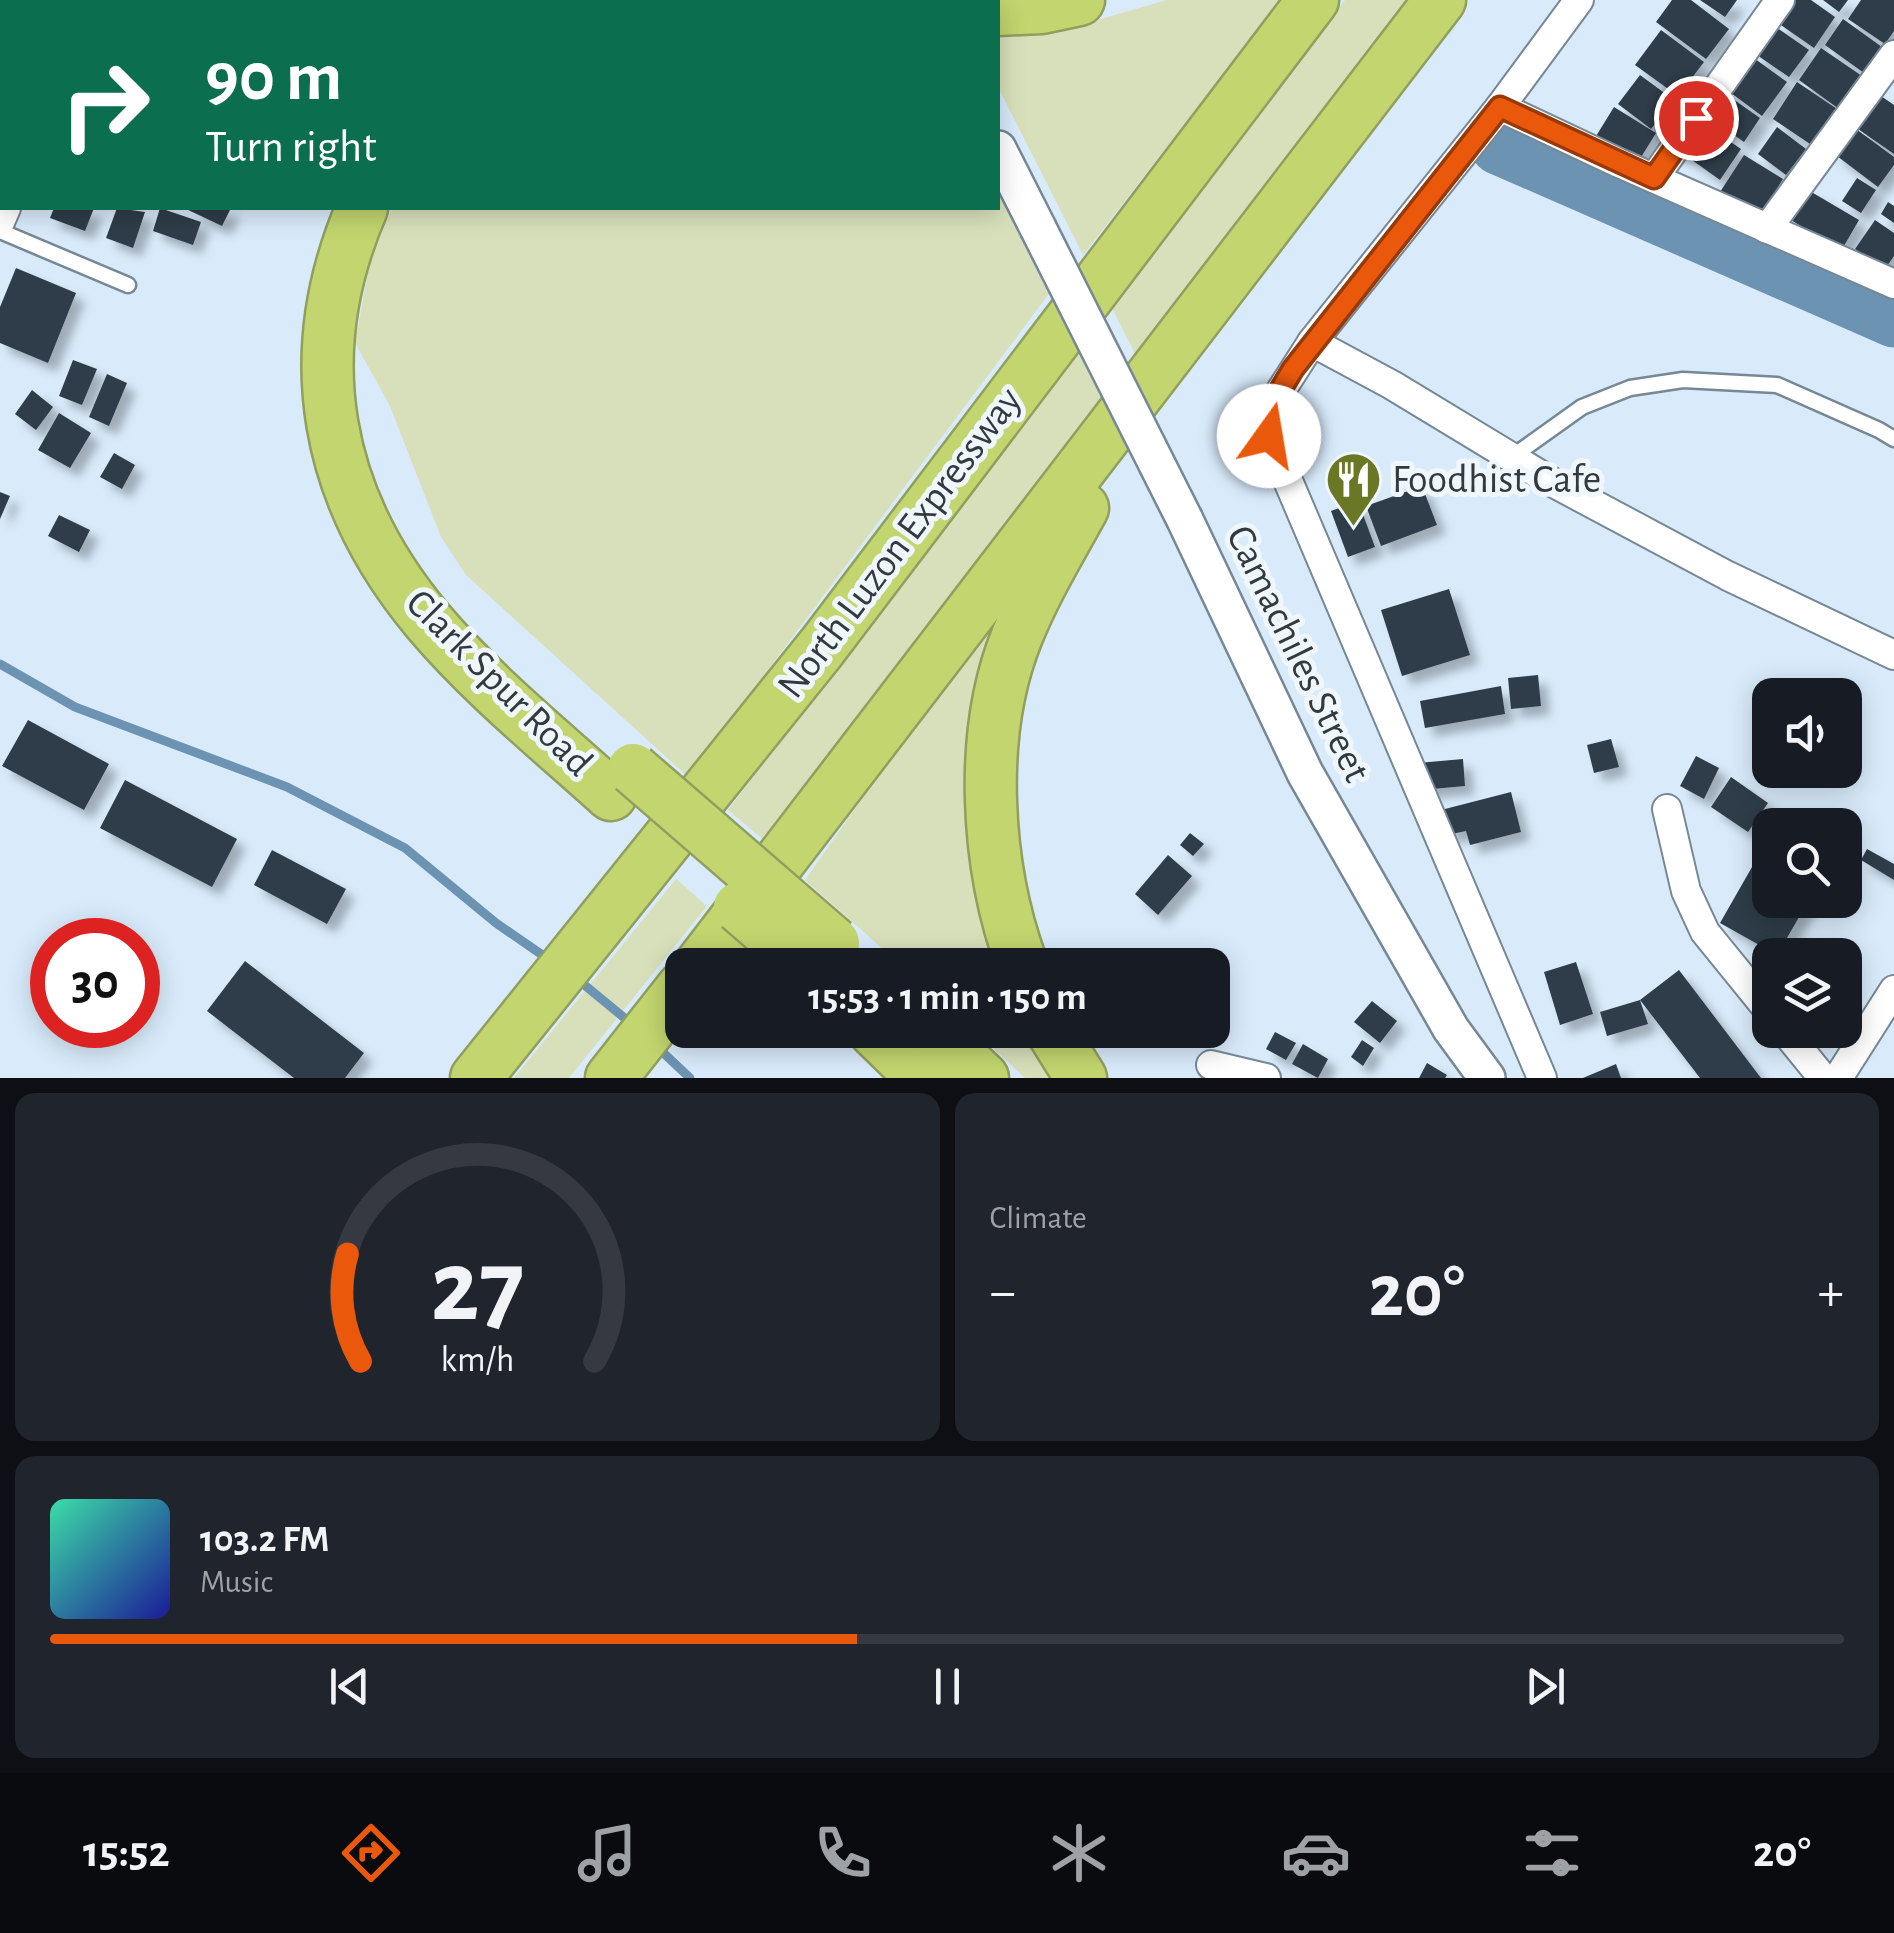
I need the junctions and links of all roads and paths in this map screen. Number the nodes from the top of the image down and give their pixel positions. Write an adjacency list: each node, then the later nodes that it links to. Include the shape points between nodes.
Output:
1 (1080, 0): 6 (highway)
2 (1313, 0): 33 (highway, North Luzon Expressway, via 822,647)
3 (1440, 0): 17 (highway)
4 (1580, 0): 8 (street)
5 (1780, 0): 10 (street)
6 (1000, 10)
7 (1894, 55): 12 (street)
8 (1500, 107): 10 (street); 16 (street)
9 (1000, 154): 39 (street, Camachiles Street, bridge, via 1305,773)
10 (1654, 178): 12 (street)
11 (361, 210): 23 (highway, Clark Spur Road, bridge, via 337,278 326,362 337,451 379,552 461,656)
12 (1767, 228): 14 (street)
13 (0, 231): 15 (lane)
14 (1892, 279)
15 (128, 285)
16 (1312, 342): 19 (street); 40 (street, via 1266,414 1269,436)
17 (1164, 360): 22 (highway); 24 (highway, via 1035,595 1003,683 992,823)
18 (1894, 439): 19 (lane, via 1776,385 1683,380 1630,388 1582,406)
19 (1512, 457): 20 (street, via 1728,576)
20 (1894, 655)
21 (1667, 809): 25 (street, via 1686,891 1705,932)
22 (714, 948)
23 (821, 948)
24 (1017, 948)
25 (1752, 990)
26 (1894, 990): 42 (street)
27 (665, 1010): 34 (highway)
28 (891, 1048): 35 (highway)
29 (951, 1048): 36 (highway)
30 (1062, 1048): 37 (highway)
31 (1799, 1048): 41 (street)
32 (1211, 1065): 38 (street)
33 (482, 1070)
34 (612, 1078)
35 (922, 1078)
36 (983, 1078)
37 (1081, 1078)
38 (1266, 1078)
39 (1487, 1078)
40 (1542, 1078)
41 (1823, 1078)
42 (1838, 1078)

